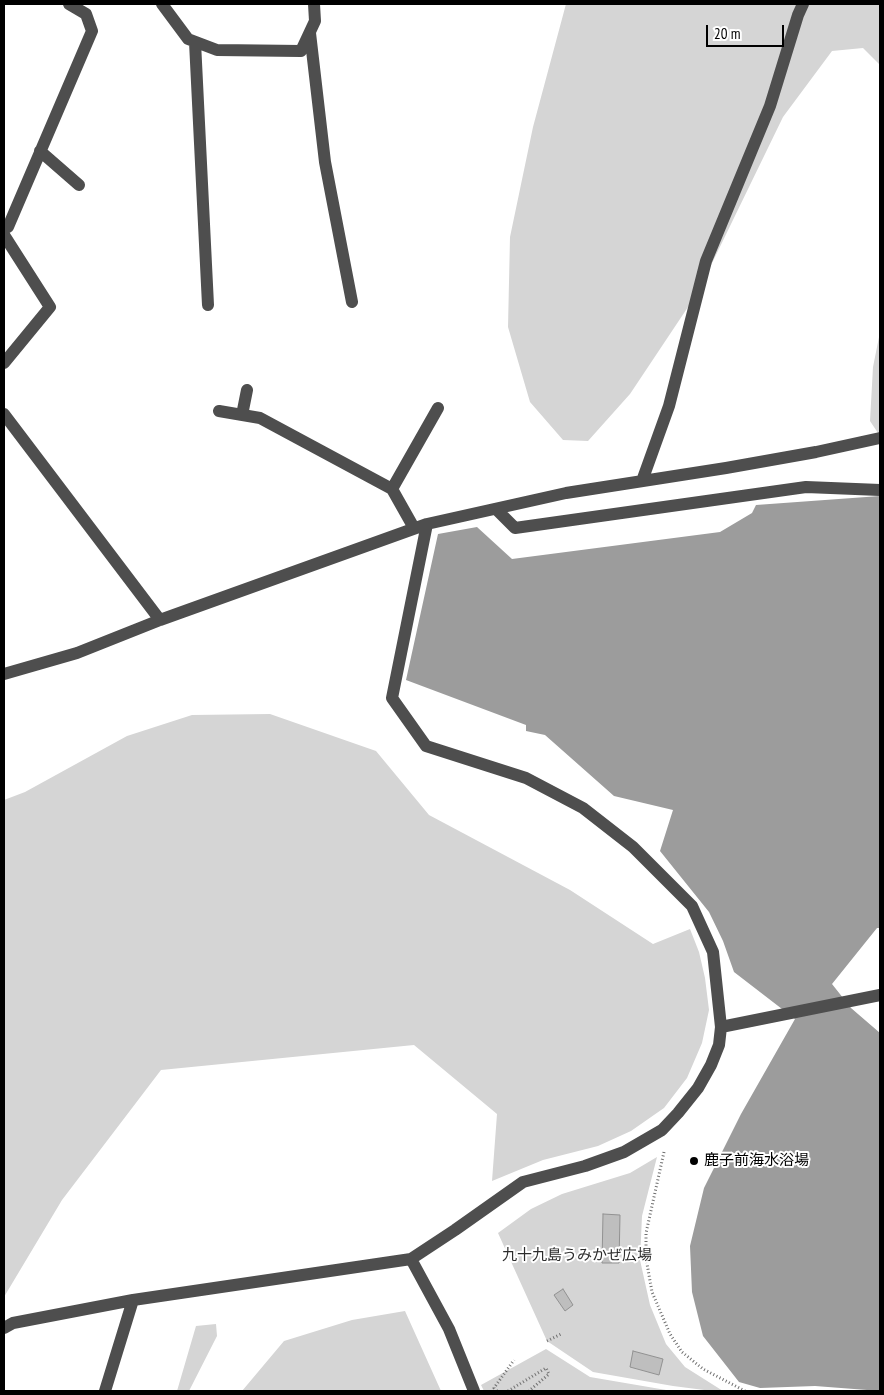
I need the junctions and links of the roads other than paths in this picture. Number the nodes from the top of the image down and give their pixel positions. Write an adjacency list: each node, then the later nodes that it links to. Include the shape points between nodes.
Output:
1 (69, 4): 7 (street, via 86,14 92,31)
2 (162, 4): 6 (street, via 188,39)
3 (314, 4): 5 (street, via 315,21)
4 (803, 4): 20 (street, via 770,106 706,261 670,406)
5 (310, 32): 6 (street, via 301,51 217,50); 11 (street, via 325,162)
6 (195, 42): 12 (street)
7 (40, 151): 8 (street); 9 (street, via 8,227)
8 (79, 185)
9 (4, 229)
10 (4, 235): 13 (street, via 50,307)
11 (352, 302)
12 (208, 304)
13 (4, 363)
14 (247, 390): 18 (street)
15 (438, 408): 21 (street)
16 (219, 412): 18 (street)
17 (4, 414): 26 (street)
18 (242, 415): 21 (street, via 260,418)
19 (880, 438): 20 (street)
20 (642, 481): 23 (street, via 566,493)
21 (392, 488): 25 (street)
22 (880, 490): 23 (street, via 806,487 515,528)
23 (496, 509): 24 (street)
24 (426, 524): 25 (street); 29 (street, via 392,698 426,746 526,778 583,808 633,847 692,906 713,952)
25 (414, 528): 26 (street)
26 (160, 620): 27 (street, via 78,653)
27 (4, 674)
28 (880, 995): 29 (street)
29 (721, 1027): 30 (street, via 719,1045 698,1088 662,1130 624,1152 523,1182)
30 (411, 1259): 31 (street); 34 (street, via 449,1329)
31 (133, 1300): 32 (street, via 13,1323); 33 (street)
32 (4, 1328)
33 (105, 1391)
34 (474, 1391)

